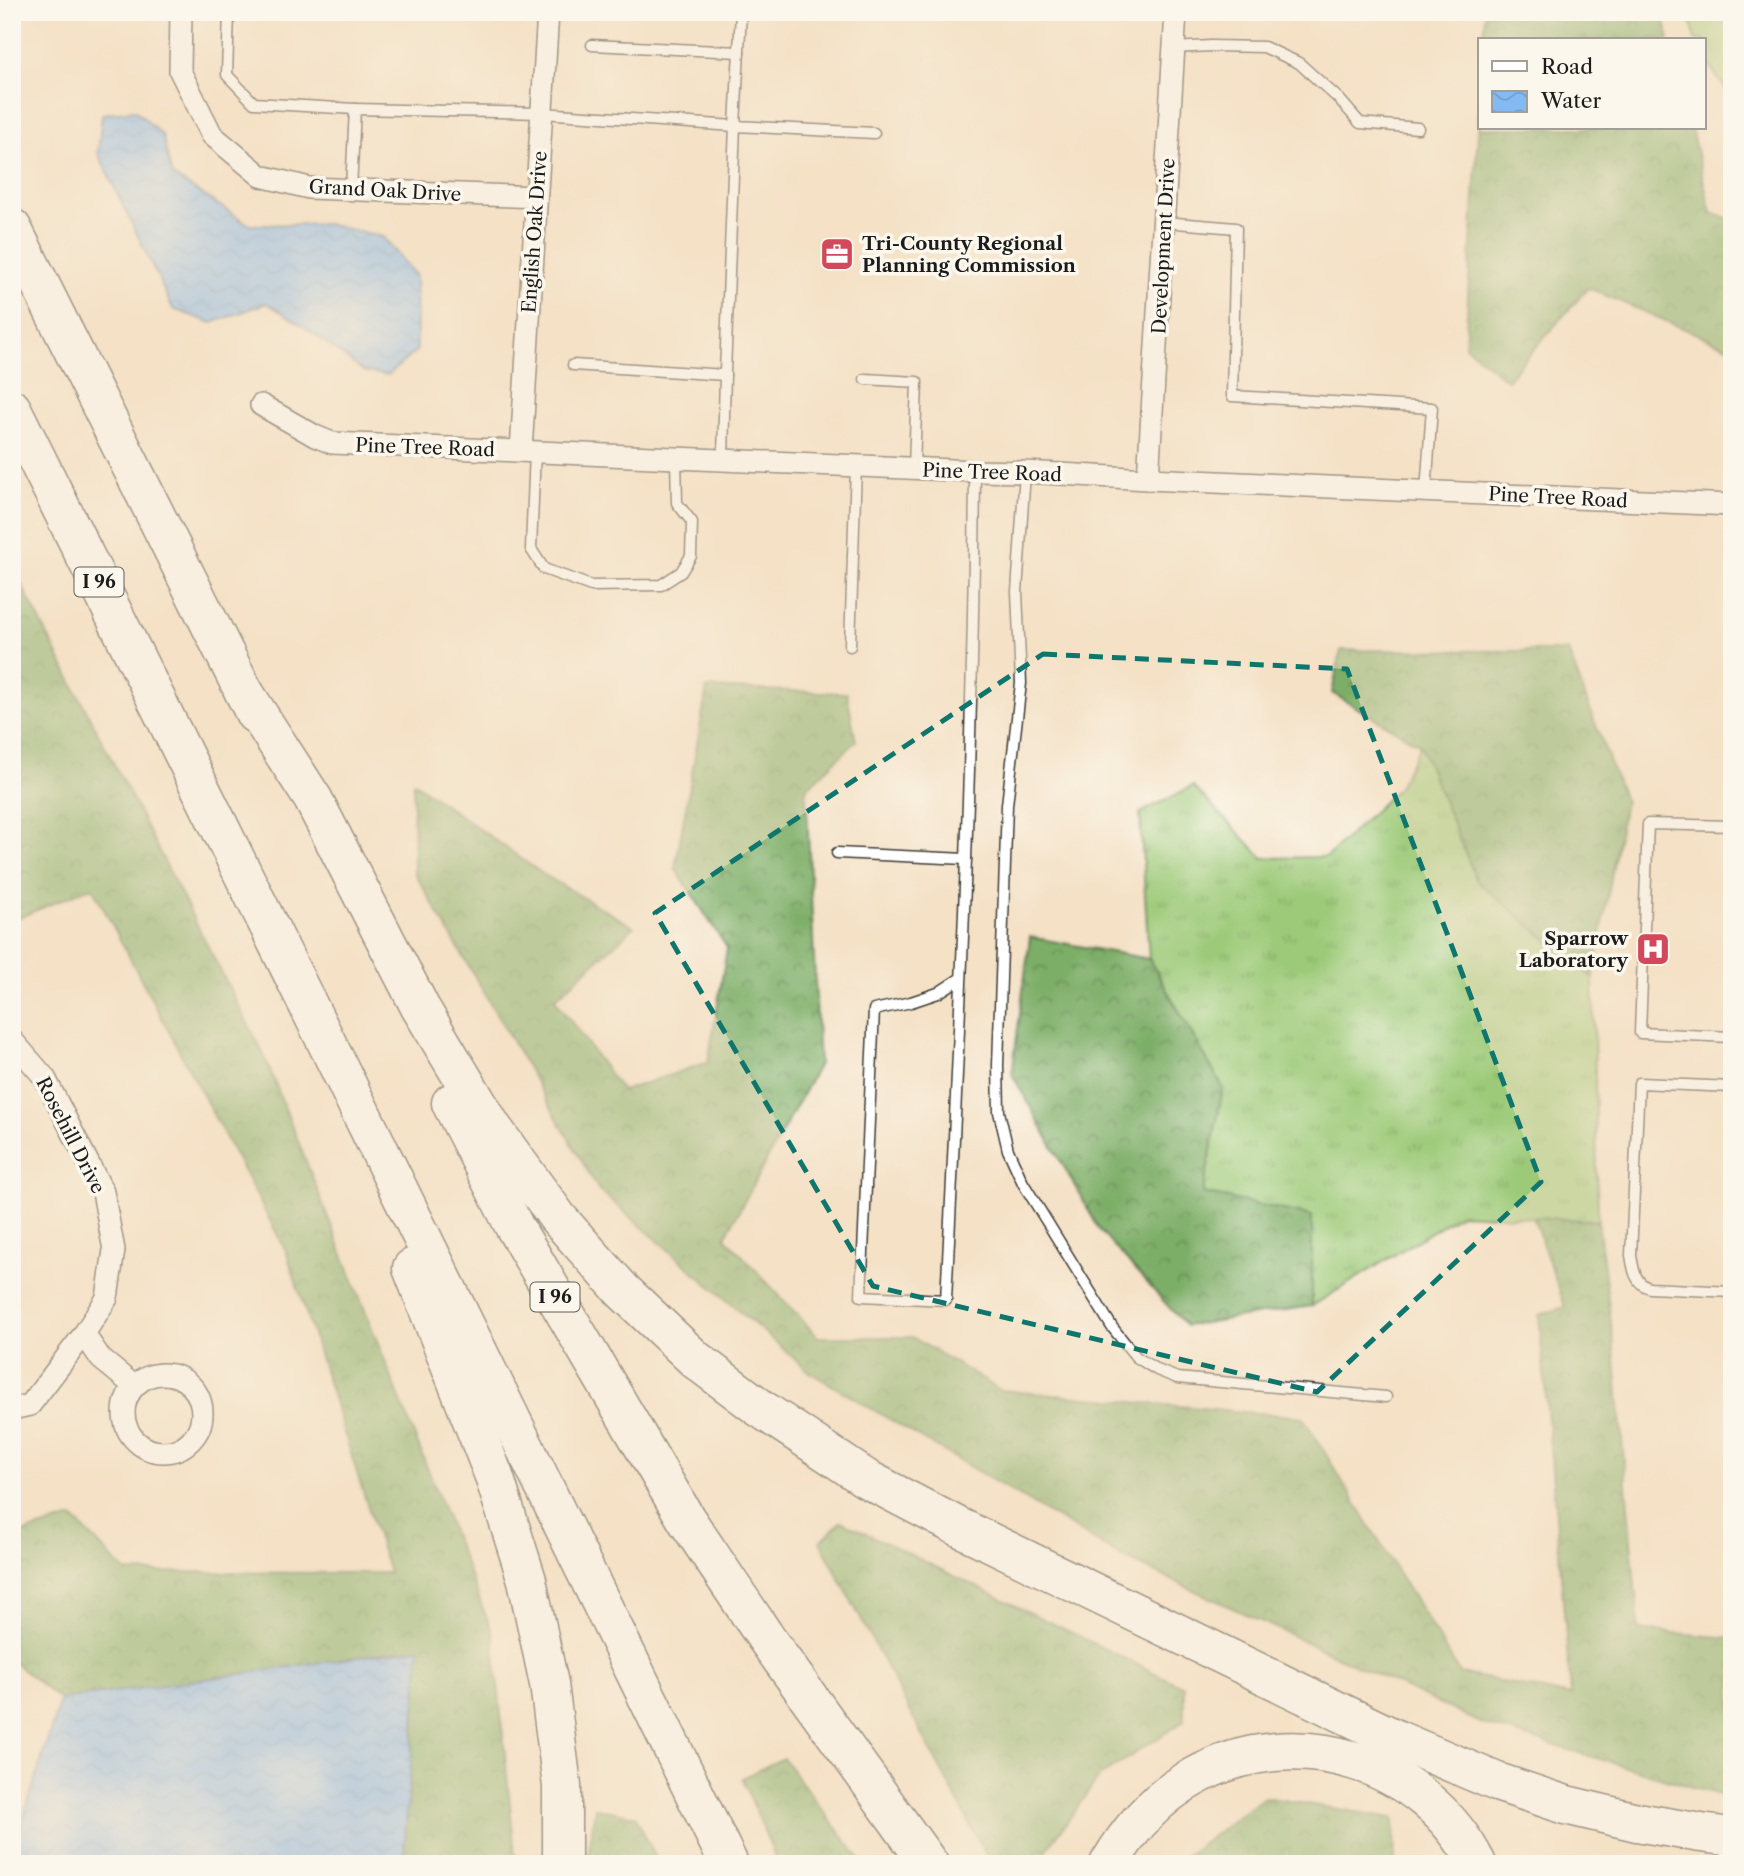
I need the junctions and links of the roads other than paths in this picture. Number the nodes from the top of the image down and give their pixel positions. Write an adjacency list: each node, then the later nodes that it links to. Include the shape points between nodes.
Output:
1 (181, 12): 14 (street, Grand Oak Drive, via 180,71 212,135 261,176 309,188)
2 (229, 12): 9 (lane, via 227,75 254,103)
3 (548, 12): 10 (street, English Oak Drive)
4 (741, 12): 8 (lane)
5 (1176, 12): 7 (street, Development Drive)
6 (592, 45): 8 (lane)
7 (1174, 48): 12 (lane, via 1264,47 1299,63 1360,123); 16 (street, Development Drive)
8 (739, 52): 11 (lane)
9 (355, 109): 10 (lane); 14 (lane)
10 (542, 113): 11 (lane); 15 (street, English Oak Drive)
11 (735, 126): 13 (lane); 19 (lane)
12 (1418, 128)
13 (874, 133)
14 (351, 190): 15 (street, Grand Oak Drive)
15 (537, 197): 23 (street, English Oak Drive)
16 (1164, 222): 30 (street, Development Drive); 31 (lane, via 1236,228 1232,396 1432,408)
17 (12, 228): 34 (highway, I 96)
18 (573, 365): 19 (lane)
19 (725, 375): 25 (lane)
20 (865, 379): 27 (lane, via 917,382)
21 (261, 405): 23 (street, Pine Tree Road, via 332,443)
22 (12, 409): 39 (highway, I 96)
23 (528, 451): 24 (street, Pine Tree Road); 24 (lane, via 531,549 544,569 591,586 661,585 681,572 691,556 692,522 677,503)
24 (676, 458): 25 (street, Pine Tree Road)
25 (723, 460): 26 (street, Pine Tree Road)
26 (856, 466): 27 (street, Pine Tree Road); 33 (lane)
27 (914, 468): 28 (street, Pine Tree Road)
28 (975, 471): 29 (street, Pine Tree Road); 37 (lane)
29 (1025, 472): 30 (street, Pine Tree Road); 46 (lane, via 1017,592 1021,683 1007,805 998,1065 999,1112 1008,1150 1023,1183 1112,1327 1136,1357 1177,1378)
30 (1148, 480): 31 (street, Pine Tree Road)
31 (1426, 491): 32 (street, Pine Tree Road)
32 (1732, 505)
33 (850, 646)
34 (244, 692): 48 (highway, via 313,799 420,1007 492,1127 558,1218 622,1290 696,1360 865,1478 1398,1740 1566,1805); 51 (highway, I 96, via 514,1226 628,1422 766,1638)
35 (1732, 826): 40 (lane, via 1648,824 1640,1033)
36 (837, 853): 37 (lane)
37 (965, 859): 38 (lane)
38 (961, 978): 38 (lane, via 946,1300 861,1296 874,1010 937,993)
39 (320, 1027): 49 (highway, via 494,1476 527,1580 549,1684 562,1786); 50 (highway, I 96)
40 (1732, 1037)
41 (12, 1040): 44 (street, Rosehill Drive, via 45,1078 103,1192 114,1250 107,1298)
42 (1732, 1087): 43 (lane, via 1639,1083 1631,1255 1643,1287)
43 (1732, 1292)
44 (84, 1334): 45 (street, via 101,1359); 47 (street, Rosehill Drive, via 30,1405)
45 (134, 1386)
46 (1386, 1397)
47 (12, 1409)
48 (1732, 1837)
49 (562, 1864)
50 (729, 1864)
51 (929, 1864)
52 (1110, 1864): 53 (highway, via 1140,1819 1193,1777 1231,1760 1291,1752 1365,1763 1404,1783 1448,1821)
53 (1477, 1864)

